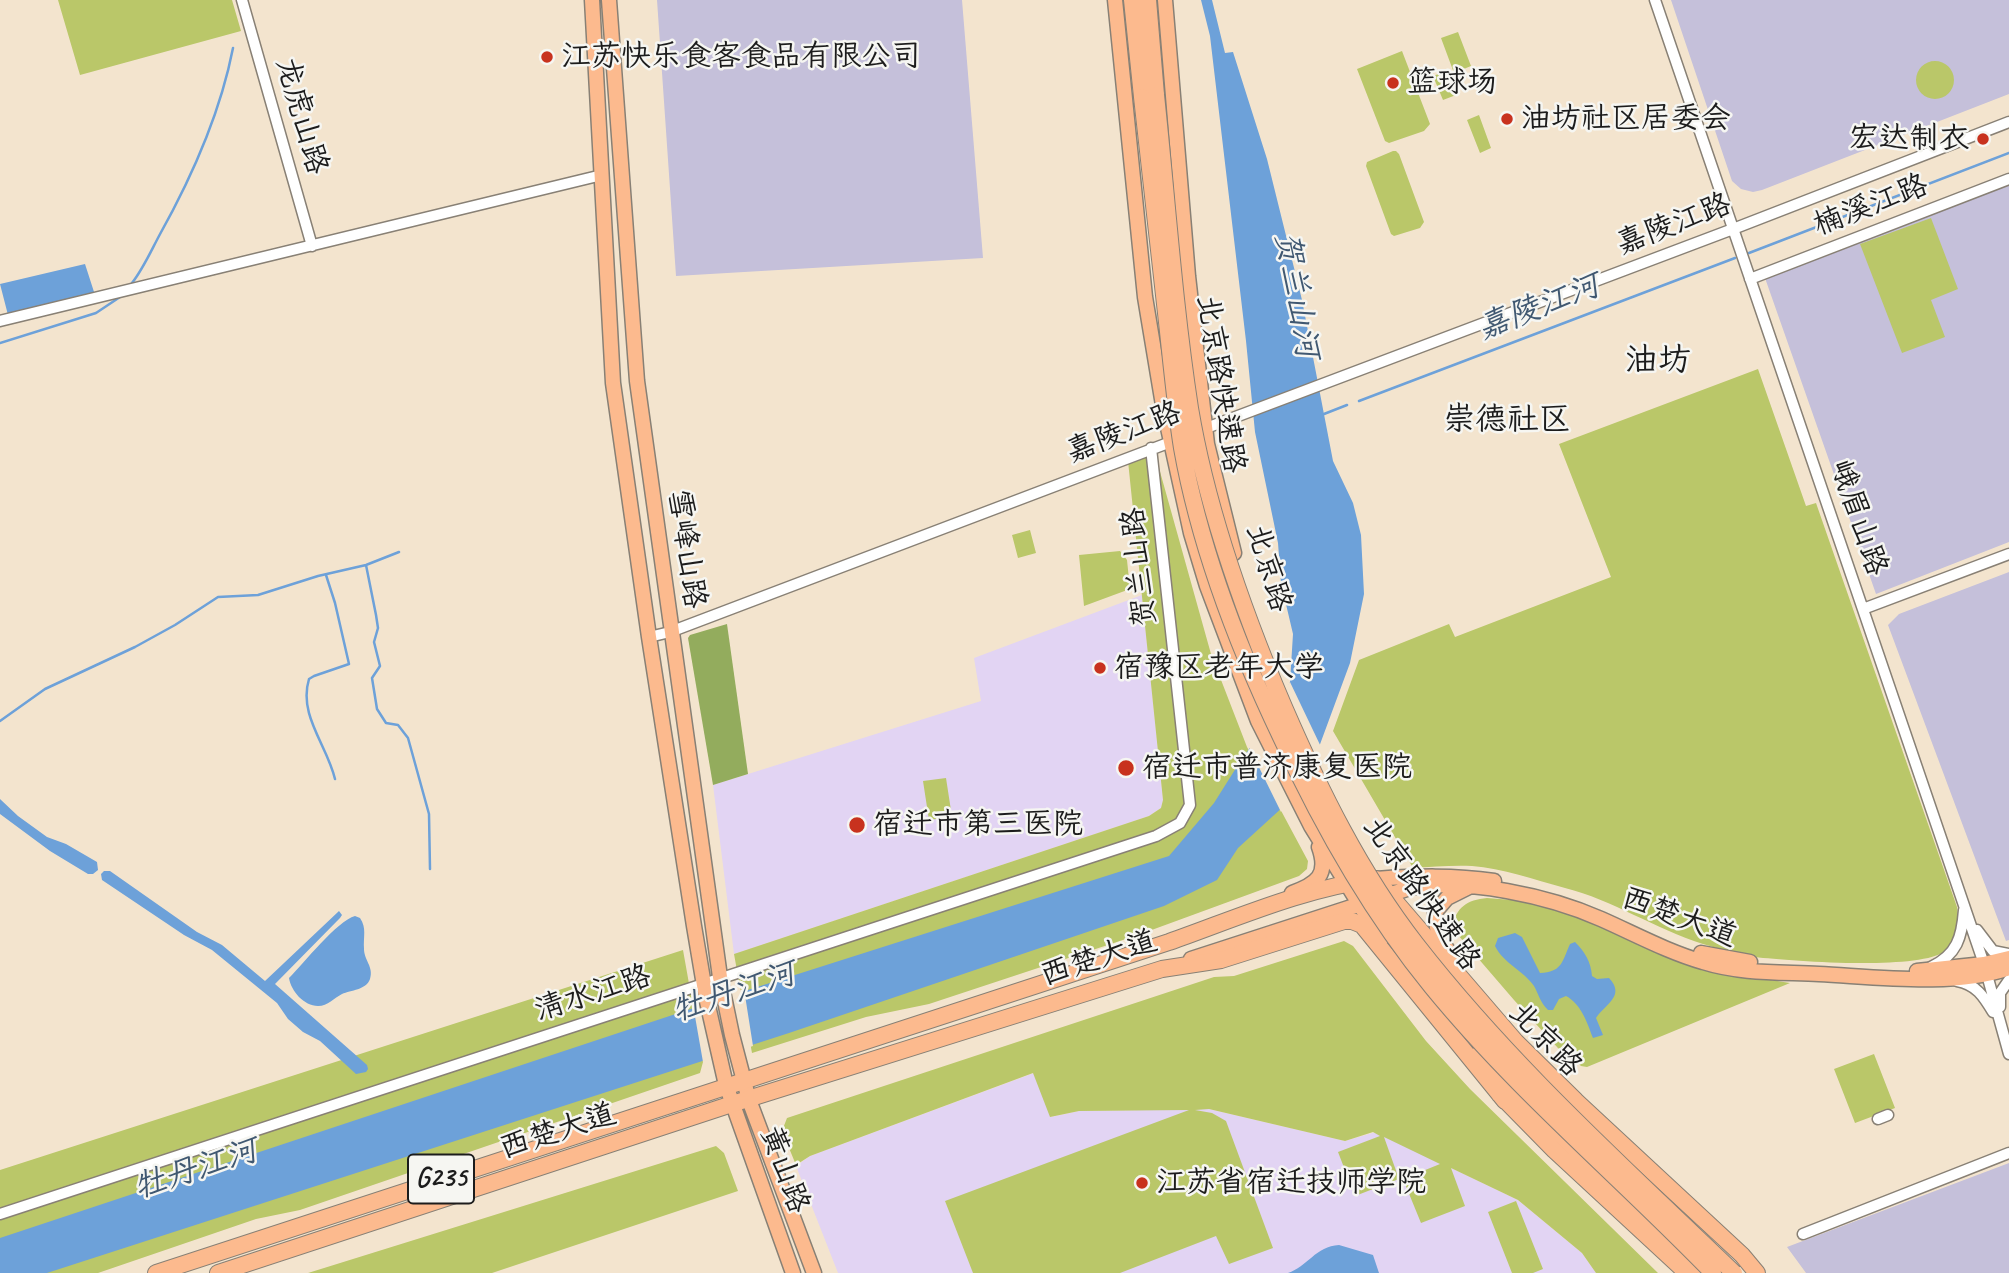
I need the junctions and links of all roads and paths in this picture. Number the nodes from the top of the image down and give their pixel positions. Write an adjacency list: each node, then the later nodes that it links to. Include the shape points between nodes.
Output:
1 (242, 0): 14 (street, 龙虎山路)
2 (592, 0): 11 (main road, 雪峰山路)
3 (609, 0): 22 (main road, 雪峰山路, via 637,381)
4 (1115, 0): 18 (main road, 北京路, via 1145,297)
5 (1132, 0): 9 (highway, 北京路快速路)
6 (1148, 0): 9 (highway, 北京路快速路)
7 (1166, 0): 17 (main road, 北京路)
8 (1655, 0): 13 (street, 峨眉山路)
9 (1149, 96): 60 (highway, 北京路快速路, bridge, via 1172,369 1189,481 1232,625 1313,805 1352,875 1433,988 1487,1051); 61 (highway, 北京路快速路, bridge, via 1190,408 1203,472 1254,638 1337,822 1414,941 1481,1024)
10 (2009, 122): 13 (street, 嘉陵江路)
11 (601, 175): 14 (street); 23 (main road, 雪峰山路, via 613,383)
12 (2009, 178): 15 (street, 楠溪江路)
13 (1733, 229): 15 (street, 峨眉山路); 17 (street, 嘉陵江路)
14 (312, 246): 16 (street)
15 (1750, 279): 21 (street, 峨眉山路)
16 (0, 321)
17 (1205, 429): 18 (street, 嘉陵江路); 26 (main road, 北京路, bridge, via 1242,584 1280,691 1347,832)
18 (1171, 442): 19 (street, 嘉陵江路); 25 (main road, 北京路, via 1207,586 1258,721)
19 (1151, 448): 22 (street, 嘉陵江路); 24 (street, 贺兰山路)
20 (2009, 554): 21 (street)
21 (1863, 609): 31 (street, 峨眉山路)
22 (670, 632): 23 (street, 嘉陵江路); 41 (main road, 雪峰山路)
23 (649, 637): 42 (main road, 雪峰山路)
24 (1190, 805): 41 (street, 清水江路, via 1180,823 1156,836)
25 (1311, 826): 27 (main road, 北京路); 32 (main road, via 1324,862 1315,881)
26 (1376, 879): 27 (highway, 西楚大道); 29 (highway); 37 (main road, 西楚大道, via 1462,876 1518,885 1592,907 1695,951 1741,961 1893,972)
27 (1346, 883): 30 (main road, 北京路); 32 (highway, 西楚大道)
28 (1469, 887): 29 (main road, 西楚大道, via 1431,884); 39 (main road, 西楚大道, via 1517,893 1572,908 1725,968); 43 (main road, via 1440,904 1435,923 1438,935)
29 (1388, 895): 30 (main road, 西楚大道); 43 (highway); 62 (main road, 北京路, via 1425,950 1559,1097 1709,1231)
30 (1359, 905): 35 (main road, 西楚大道); 38 (main road, 北京路)
31 (1965, 907): 33 (street, via 1988,946); 36 (street, 峨眉山路); 37 (street, via 1959,943 1948,956)
32 (1153, 947): 47 (highway, 西楚大道)
33 (2009, 956): 36 (main road, 西楚大道)
34 (2009, 968): 36 (main road, 西楚大道)
35 (1162, 969): 46 (highway, via 1221,960 1352,921 1362,925); 49 (highway, 西楚大道)
36 (1986, 969): 37 (main road, 西楚大道); 39 (main road, 西楚大道); 44 (street, 峨眉山路)
37 (1924, 970)
38 (1407, 974): 46 (highway); 59 (main road, 北京路, via 1482,1062)
39 (1937, 979): 44 (street, via 1972,986)
40 (2009, 980): 44 (street, via 1999,999)
41 (722, 985): 42 (street, 清水江路); 47 (main road, 雪峰山路)
42 (705, 990): 48 (main road, 雪峰山路); 52 (street, 清水江路, via 608,1016)
43 (1486, 1008): 63 (highway, via 1576,1101)
44 (2001, 1027): 45 (street, 峨眉山路)
45 (2009, 1054)
46 (1471, 1060): 58 (highway, via 1554,1150)
47 (744, 1081): 48 (highway, G235); 49 (main road, 雪峰山路)
48 (726, 1085): 50 (main road, 黄山路); 54 (highway, 西楚大道 / G235)
49 (749, 1100): 50 (highway, 西楚大道 / G235); 57 (main road, 黄山路)
50 (732, 1104): 55 (highway, 西楚大道 / G235); 56 (main road, 黄山路)
51 (2009, 1153): 53 (street)
52 (0, 1214)
53 (1804, 1234)
54 (156, 1273)
55 (218, 1273)
56 (793, 1273)
57 (814, 1273)
58 (1687, 1273)
59 (1702, 1273)
60 (1713, 1273)
61 (1734, 1273)
62 (1748, 1273)
63 (1757, 1273)

